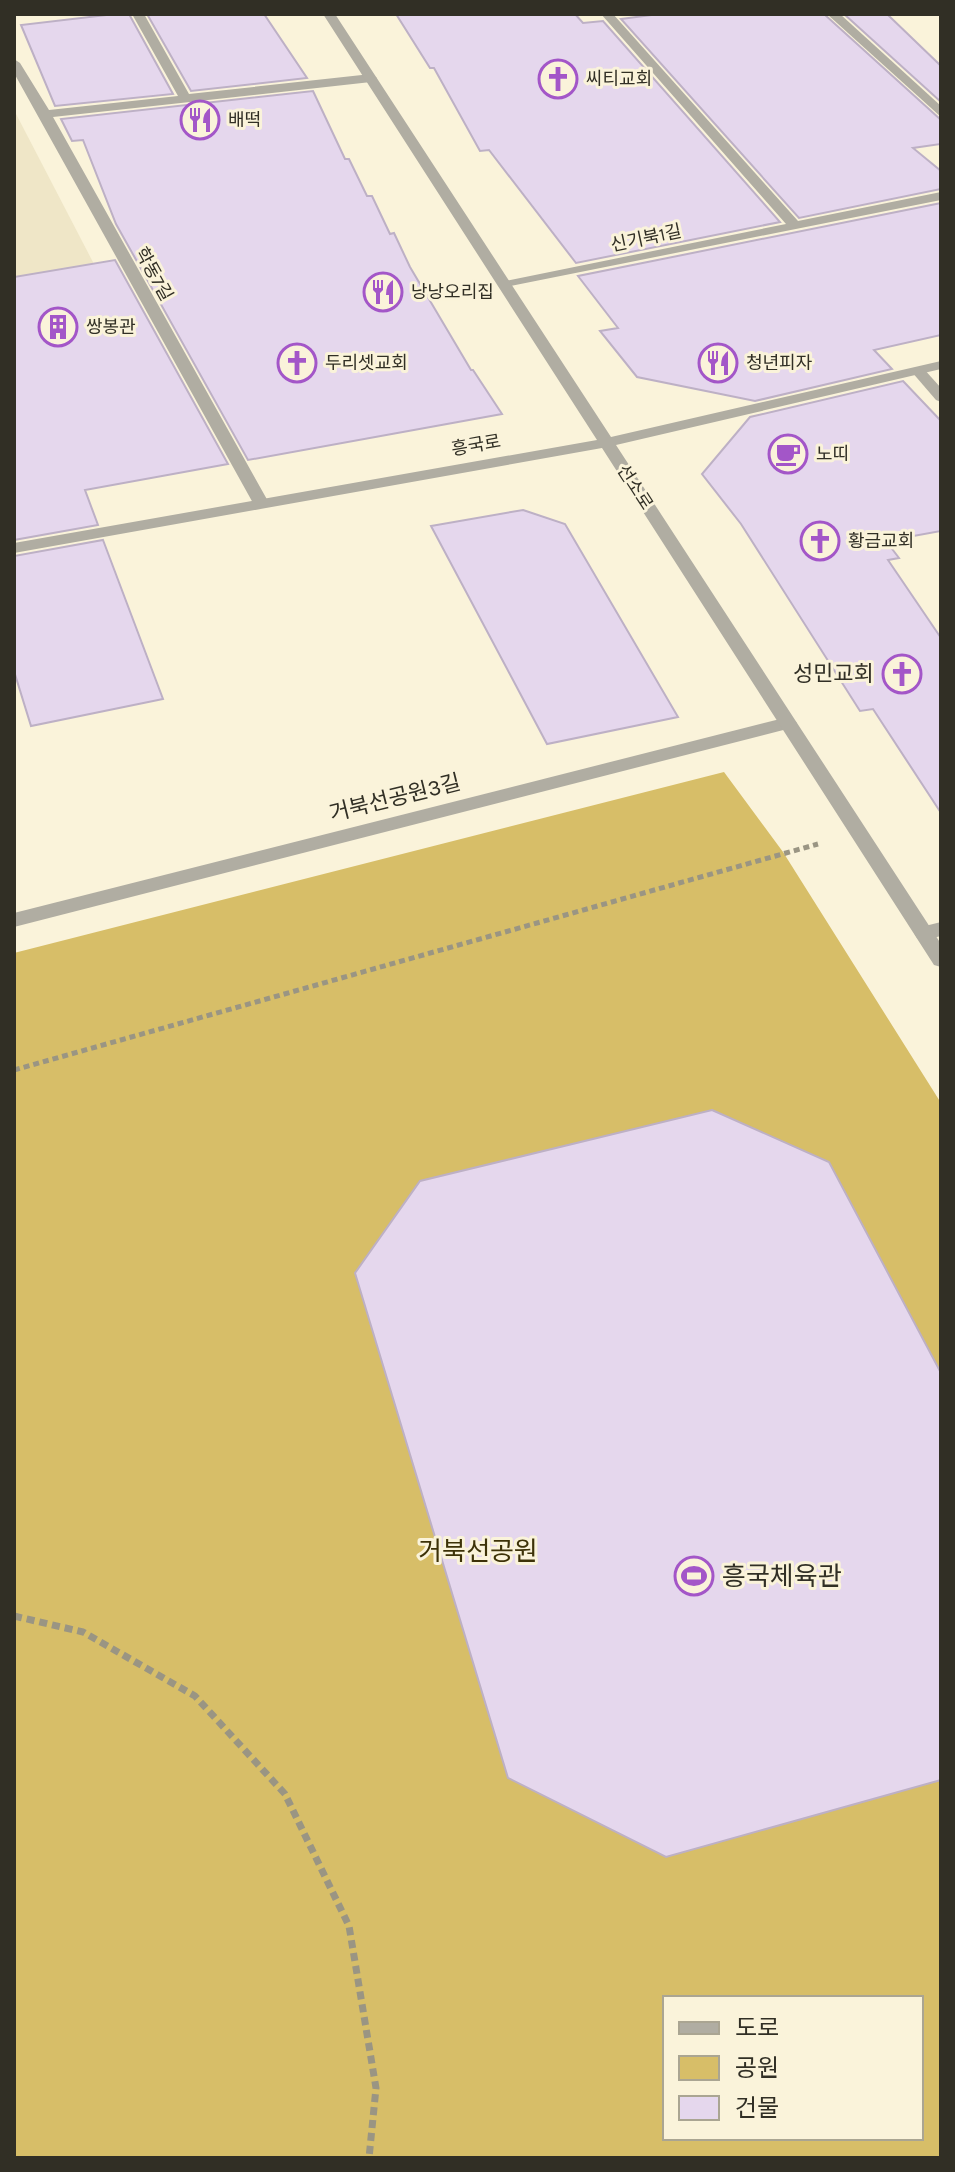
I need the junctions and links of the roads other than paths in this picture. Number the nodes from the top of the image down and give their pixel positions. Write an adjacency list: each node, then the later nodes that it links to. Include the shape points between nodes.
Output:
1 (138, 14): 7 (street)
2 (329, 14): 6 (street, 선소로)
3 (607, 14): 11 (street)
4 (833, 14): 8 (street)
5 (14, 63): 9 (street, 학동7길)
6 (371, 78): 7 (street); 12 (street, 선소로)
7 (185, 98): 9 (street)
8 (941, 113)
9 (45, 114): 17 (street, 학동7길)
10 (941, 196): 11 (street, 신기북1길)
11 (795, 226): 12 (street, 신기북1길)
12 (505, 285): 16 (street, 선소로)
13 (941, 365): 14 (street, 흥국로)
14 (918, 371): 15 (street); 16 (street, 흥국로)
15 (941, 397)
16 (606, 443): 17 (street, 흥국로); 19 (street, 선소로)
17 (261, 503): 18 (street, 흥국로)
18 (14, 548)
19 (788, 723): 20 (street, 거북선공원3길); 21 (street, 선소로, via 859,834)
20 (14, 920)
21 (932, 931): 22 (street, 선소로)
22 (941, 960)

